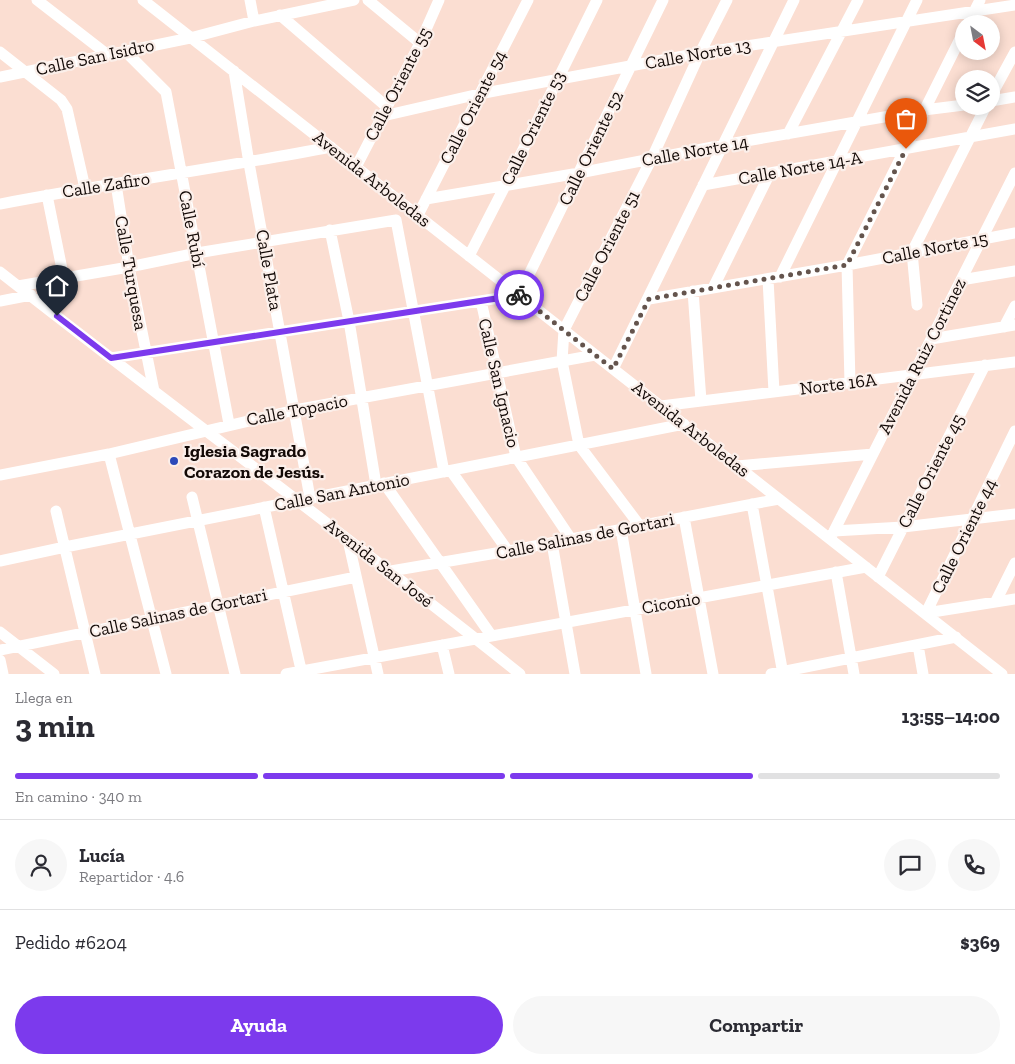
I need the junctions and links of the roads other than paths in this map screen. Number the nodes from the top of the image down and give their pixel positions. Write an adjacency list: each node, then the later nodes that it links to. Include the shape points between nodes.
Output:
1 (37, 0): 31 (street)
2 (143, 0): 23 (street, Avenida Arboledas)
3 (250, 0): 20 (street)
4 (354, 0): 15 (street, Calle San Isidro)
5 (368, 0): 25 (street)
6 (439, 0): 25 (street, Calle Oriente 55)
7 (528, 0): 38 (street, Calle Oriente 54)
8 (597, 0): 36 (street, Calle Oriente 53)
9 (663, 0): 32 (street, Calle Oriente 52)
10 (727, 0): 30 (street, Calle Oriente 51)
11 (794, 0): 24 (street)
12 (858, 0): 22 (street)
13 (917, 0): 21 (street)
14 (980, 0): 17 (street)
15 (316, 4): 18 (street, Calle San Isidro)
16 (1015, 5): 17 (street, Calle Norte 13)
17 (974, 11): 19 (street); 21 (street, Calle Norte 13)
18 (280, 15): 20 (street, Calle San Isidro); 43 (street)
19 (972, 15)
20 (254, 20): 23 (street, Calle San Isidro)
21 (907, 22): 22 (street, Calle Norte 13); 45 (street)
22 (843, 31): 24 (street, Calle Norte 13); 47 (street)
23 (190, 38): 27 (street, Calle San Isidro); 33 (street, Avenida Arboledas)
24 (774, 40): 30 (street, Calle Norte 13); 49 (street)
25 (420, 43): 43 (street, Calle Oriente 55)
26 (955, 50): 42 (street)
27 (125, 51): 31 (street, Calle San Isidro); 56 (street, Calle Rubí, via 166,92)
28 (0, 52): 34 (street)
29 (1015, 52): 37 (street)
30 (700, 53): 32 (street, Calle Norte 13); 52 (street, Calle Oriente 51)
31 (108, 55): 34 (street, Calle San Isidro)
32 (631, 66): 36 (street, Calle Norte 13); 57 (street, Calle Oriente 52)
33 (234, 71): 50 (street, Avenida Arboledas); 54 (street, Calle Plata)
34 (26, 72): 35 (street, Calle San Isidro); 63 (street, via 67,109)
35 (0, 78)
36 (557, 79): 38 (street, Calle Norte 13); 61 (street, Calle Oriente 53)
37 (1000, 80)
38 (479, 94): 43 (street, Calle Norte 13); 65 (street, Calle Oriente 54)
39 (1015, 97): 40 (street)
40 (1000, 100)
41 (955, 105): 42 (street, Calle Norte 14)
42 (924, 110): 45 (street, Calle Norte 14); 51 (street)
43 (385, 111): 55 (street, Calle Oriente 55)
44 (981, 115): 48 (street)
45 (856, 123): 47 (street, Calle Norte 14); 53 (street)
46 (1015, 129): 48 (street, Calle Norte 14-A)
47 (788, 134): 49 (street, Calle Norte 14)
48 (970, 137): 51 (street, Calle Norte 14-A); 74 (street)
49 (723, 145): 52 (street, Calle Norte 14); 62 (street)
50 (331, 147): 54 (street, Calle Zafiro); 55 (street, Avenida Arboledas)
51 (906, 149): 53 (street, Calle Norte 14-A); 77 (street)
52 (652, 158): 57 (street, Calle Norte 14); 97 (street, Calle Oriente 51)
53 (837, 162): 58 (street, Calle Norte 14-A); 82 (street)
54 (249, 163): 56 (street, Calle Zafiro); 73 (street, Calle Plata)
55 (356, 167): 67 (street, Avenida Arboledas)
56 (181, 173): 60 (street, Calle Zafiro); 75 (street, Calle Rubí)
57 (579, 173): 61 (street, Calle Norte 14); 88 (street, Calle Oriente 52)
58 (770, 173): 62 (street, Calle Norte 14-A); 85 (street)
59 (1015, 174): 72 (street, Avenida Ruiz Cortinez)
60 (116, 184): 63 (street, Calle Zafiro); 78 (street, Calle Turquesa)
61 (506, 184): 65 (street, Calle Norte 14); 76 (street, Calle Oriente 53)
62 (703, 185): 89 (street)
63 (85, 188): 64 (street, Calle Zafiro)
64 (47, 195): 66 (street, Calle Zafiro); 81 (street)
65 (426, 199): 68 (street, Calle Oriente 54)
66 (1, 200)
67 (406, 206): 68 (street, Avenida Arboledas); 69 (street)
68 (418, 215): 76 (street, Avenida Arboledas)
69 (396, 220): 70 (street); 94 (street)
70 (330, 230): 73 (street); 95 (street)
71 (1015, 233): 72 (street, Calle Norte 15)
72 (982, 239): 74 (street, Calle Norte 15); 83 (street, Avenida Ruiz Cortinez)
73 (264, 242): 75 (street); 98 (street, Calle Plata)
74 (912, 252): 77 (street, Calle Norte 15); 92 (street)
75 (197, 253): 78 (street); 100 (street, Calle Rubí)
76 (469, 256): 88 (street, Avenida Arboledas)
77 (847, 265): 82 (street, Calle Norte 15); 110 (street)
78 (129, 267): 81 (street); 101 (street, Calle Turquesa)
79 (1015, 270): 83 (street)
80 (0, 272): 84 (street, Avenida San José)
81 (64, 278): 84 (street)
82 (774, 278): 85 (street, Calle Norte 15); 113 (street)
83 (961, 280): 99 (street, Avenida Ruiz Cortinez)
84 (18, 286): 87 (street, Avenida San José)
85 (713, 288): 86 (street, Calle Norte 15)
86 (693, 292): 89 (street, Calle Norte 15); 115 (street)
87 (31, 295): 90 (street); 103 (street, Avenida San José)
88 (519, 295): 91 (street); 97 (street, Avenida Arboledas)
89 (649, 299): 107 (street)
90 (0, 301)
91 (480, 301): 94 (street); 108 (street, Calle San Ignacio)
92 (917, 305)
93 (1015, 306): 96 (street)
94 (414, 312): 95 (street); 111 (street)
95 (349, 321): 98 (street); 114 (street)
96 (1010, 326): 99 (street)
97 (564, 330): 102 (street, Avenida Arboledas); 104 (street)
98 (280, 331): 100 (street); 117 (street, Calle Plata)
99 (931, 339): 109 (street, Avenida Ruiz Cortinez)
100 (214, 341): 101 (street); 118 (street, Calle Rubí)
101 (146, 352): 103 (street); 112 (street, Calle Turquesa)
102 (595, 355): 104 (street, Calle Topacio); 107 (street, Avenida Arboledas)
103 (111, 358): 112 (street, Avenida San José)
104 (562, 360): 108 (street, Calle Topacio); 122 (street)
105 (1015, 362): 106 (street, Norte 16A)
106 (985, 366): 109 (street, Norte 16A); 142 (street, Calle Oriente 45)
107 (613, 369): 116 (street, Avenida Arboledas)
108 (497, 373): 111 (street, Calle Topacio); 125 (street, Calle San Ignacio)
109 (913, 375): 110 (street, Norte 16A); 124 (street, Avenida Ruiz Cortinez)
110 (850, 383): 113 (street, Norte 16A)
111 (428, 386): 114 (street, Calle Topacio); 127 (street)
112 (154, 391): 120 (street, Avenida San José)
113 (774, 392): 115 (street, Norte 16A)
114 (362, 397): 117 (street, Calle Topacio); 129 (street)
115 (701, 402): 116 (street, Norte 16A)
116 (661, 406): 119 (street, Avenida Arboledas)
117 (294, 410): 118 (street, Calle Topacio); 131 (street, Calle Plata)
118 (229, 424): 120 (street, Calle Topacio)
119 (684, 424): 122 (street, Calle San Antonio); 126 (street, Avenida Arboledas)
120 (205, 431): 123 (street, Calle Topacio); 133 (street, Avenida San José)
121 (1015, 431): 140 (street, Calle Oriente 44)
122 (579, 445): 125 (street, Calle San Antonio); 141 (street)
123 (108, 454): 128 (street, Calle Topacio); 144 (street)
124 (873, 454): 126 (street); 145 (street, Avenida Ruiz Cortinez)
125 (516, 457): 127 (street, Calle San Antonio); 146 (street, Calle San Ignacio)
126 (737, 466): 132 (street, Avenida Arboledas)
127 (447, 471): 129 (street, Calle San Antonio); 150 (street)
128 (0, 475)
129 (380, 484): 131 (street, Calle San Antonio); 152 (street)
130 (192, 497): 139 (street)
131 (310, 498): 133 (street, Calle San Antonio)
132 (779, 499): 134 (street, Calle Salinas de Gortari); 145 (street, Avenida Arboledas)
133 (298, 500): 135 (street, Calle San Antonio); 147 (street, Avenida San José)
134 (752, 504): 138 (street, Calle Salinas de Gortari); 159 (street)
135 (264, 507): 139 (street, Calle San Antonio); 160 (street)
136 (56, 511): 149 (street)
137 (1015, 514): 140 (street)
138 (684, 517): 141 (street, Calle Salinas de Gortari); 161 (street)
139 (199, 520): 144 (street, Calle San Antonio); 164 (street)
140 (972, 520): 142 (street); 166 (street, Calle Oriente 44)
141 (640, 526): 143 (street, Calle Salinas de Gortari)
142 (903, 527): 145 (street); 158 (street, Calle Oriente 45)
143 (621, 529): 146 (street, Calle Salinas de Gortari); 165 (street)
144 (130, 534): 149 (street, Calle San Antonio); 167 (street)
145 (832, 535): 154 (street, Avenida Arboledas)
146 (571, 539): 148 (street, Calle Salinas de Gortari)
147 (348, 540): 155 (street, Avenida San José); 157 (street)
148 (552, 542): 150 (street, Calle Salinas de Gortari); 168 (street)
149 (65, 547): 151 (street, Calle San Antonio); 170 (street)
150 (508, 551): 152 (street, Calle Salinas de Gortari)
151 (0, 561)
152 (439, 562): 155 (street, Calle Salinas de Gortari); 171 (street)
153 (1015, 563): 163 (street)
154 (866, 567): 156 (street, Ciconio); 158 (street, Avenida Arboledas)
155 (391, 571): 172 (street, Avenida San José)
156 (836, 572): 159 (street, Ciconio); 179 (street)
157 (356, 577): 160 (street, Calle Salinas de Gortari); 178 (street)
158 (878, 577): 166 (street, Avenida Arboledas)
159 (767, 585): 161 (street, Ciconio); 183 (street)
160 (283, 592): 164 (street, Calle Salinas de Gortari); 182 (street)
161 (699, 598): 165 (street, Ciconio); 195 (street)
162 (1015, 599): 163 (street)
163 (996, 601): 166 (street)
164 (218, 605): 167 (street, Calle Salinas de Gortari); 188 (street)
165 (635, 609): 168 (street, Ciconio); 194 (street)
166 (926, 613): 173 (street, Avenida Arboledas)
167 (151, 619): 170 (street, Calle Salinas de Gortari); 187 (street)
168 (566, 622): 171 (street, Ciconio); 193 (street)
169 (0, 632): 176 (street)
170 (84, 632): 176 (street, Calle Salinas de Gortari); 186 (street)
171 (491, 635): 172 (street, Ciconio)
172 (476, 638): 174 (street, Ciconio); 192 (street, Avenida San José)
173 (956, 638): 175 (street); 181 (street, Avenida Arboledas)
174 (442, 645): 178 (street, Ciconio); 191 (street)
175 (918, 645): 179 (street); 197 (street)
176 (17, 646): 177 (street, Calle Salinas de Gortari); 185 (street)
177 (0, 650)
178 (375, 658): 182 (street, Ciconio); 190 (street)
179 (851, 658): 183 (street); 196 (street)
180 (0, 660): 184 (street)
181 (992, 670): 198 (street, Avenida Arboledas)
182 (302, 672): 189 (street, Ciconio)
183 (779, 673)
184 (3, 674)
185 (54, 674)
186 (95, 674)
187 (166, 674)
188 (235, 674)
189 (286, 674)
190 (378, 674)
191 (449, 674)
192 (520, 674)
193 (575, 674)
194 (646, 674)
195 (713, 674)
196 (854, 674)
197 (923, 674)
198 (1002, 674)

